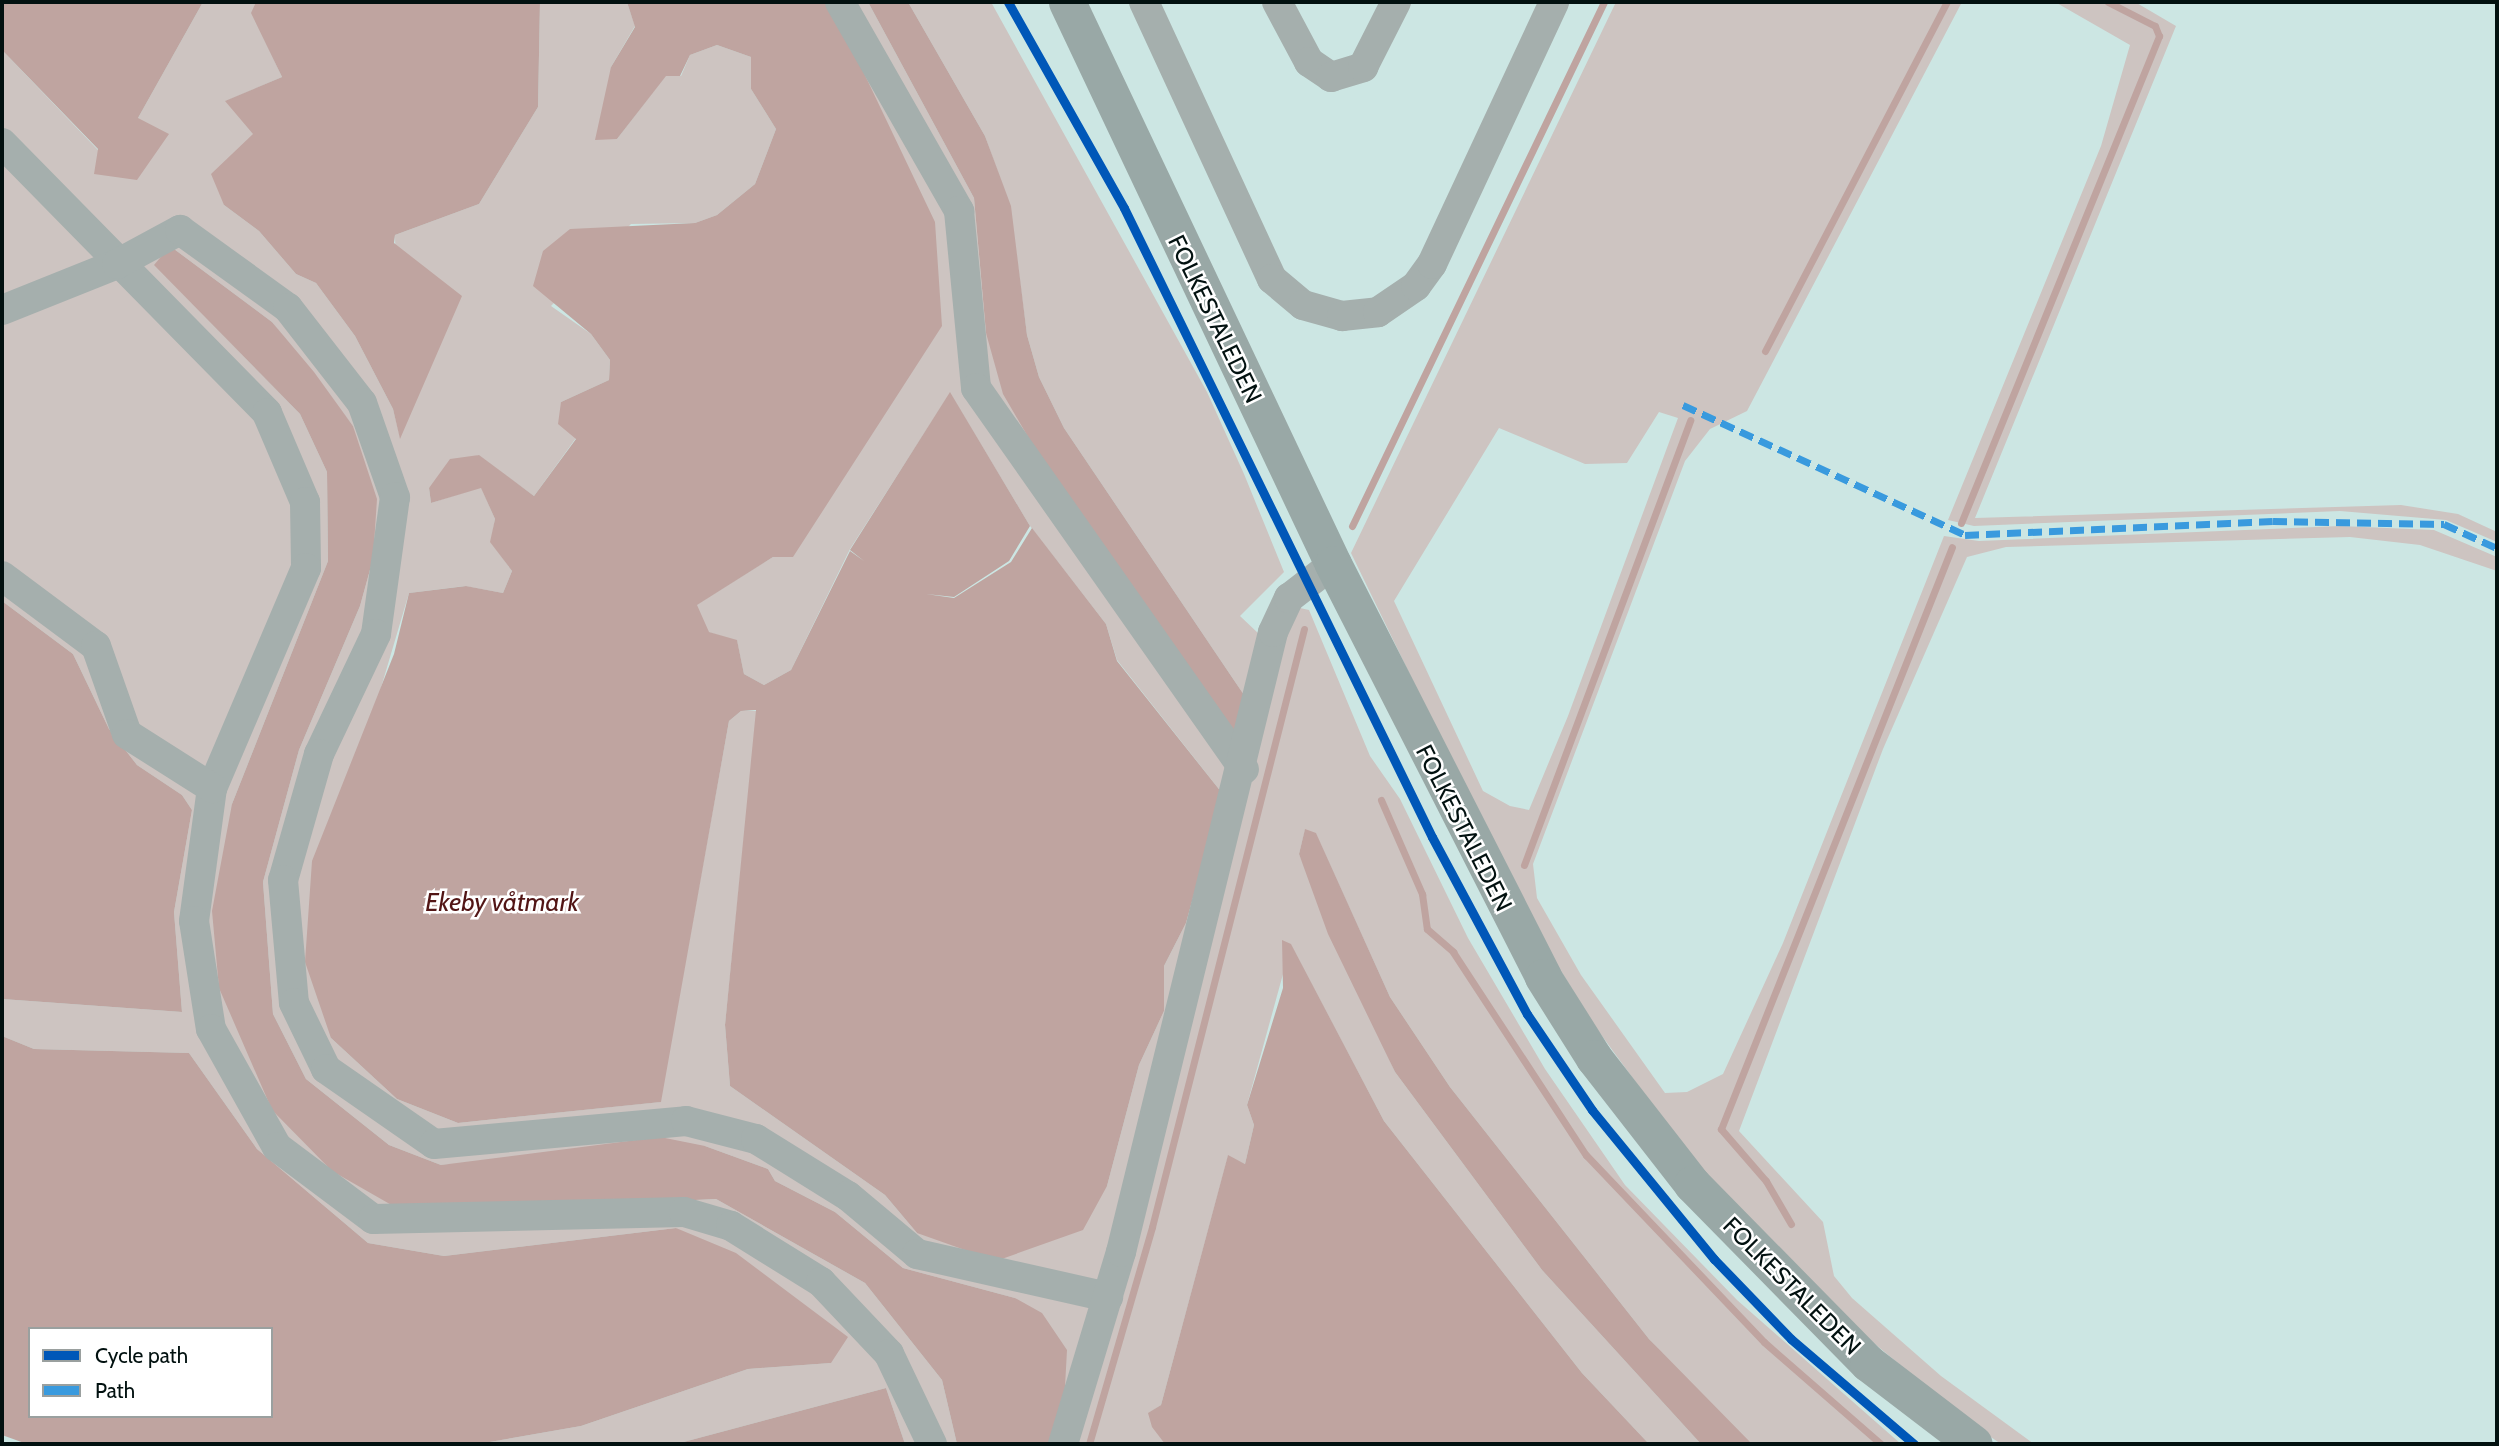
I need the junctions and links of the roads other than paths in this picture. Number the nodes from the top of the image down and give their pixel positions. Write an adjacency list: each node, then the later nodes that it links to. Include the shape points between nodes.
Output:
1 (840, 2): 14 (lane, via 959,211 976,388)
2 (1046, 2): 8 (main road, FOLKESTALEDEN)
3 (1067, 2): 8 (main road, FOLKESTALEDEN)
4 (1144, 2): 7 (lane, via 1272,279 1303,305 1342,316 1386,307 1432,264)
5 (1277, 2): 6 (lane, via 1308,62 1331,77 1363,67)
6 (1396, 2)
7 (1554, 2)
8 (1109, 101): 12 (main road, FOLKESTALEDEN)
9 (2, 143): 10 (lane)
10 (117, 264): 11 (lane); 15 (lane, via 267,413 305,502 306,568); 16 (lane, via 180,230 288,308 362,403 395,497 376,634 319,754 283,880 294,1003 326,1069 434,1144 686,1121 756,1139 848,1196 917,1254)
11 (2, 310)
12 (1333, 564): 14 (lane, via 1289,598 1273,632); 19 (main road, FOLKESTALEDEN, via 1502,906 1594,1058 1692,1184 1778,1278 1868,1363)
13 (2, 576): 15 (lane, via 96,646 127,734)
14 (1244, 769): 16 (lane)
15 (212, 788): 17 (lane, via 194,921 211,1030 277,1147 373,1219 684,1212 731,1226 821,1282 889,1353)
16 (1108, 1297): 18 (lane)
17 (932, 1444)
18 (1063, 1444)
19 (1974, 1444)

